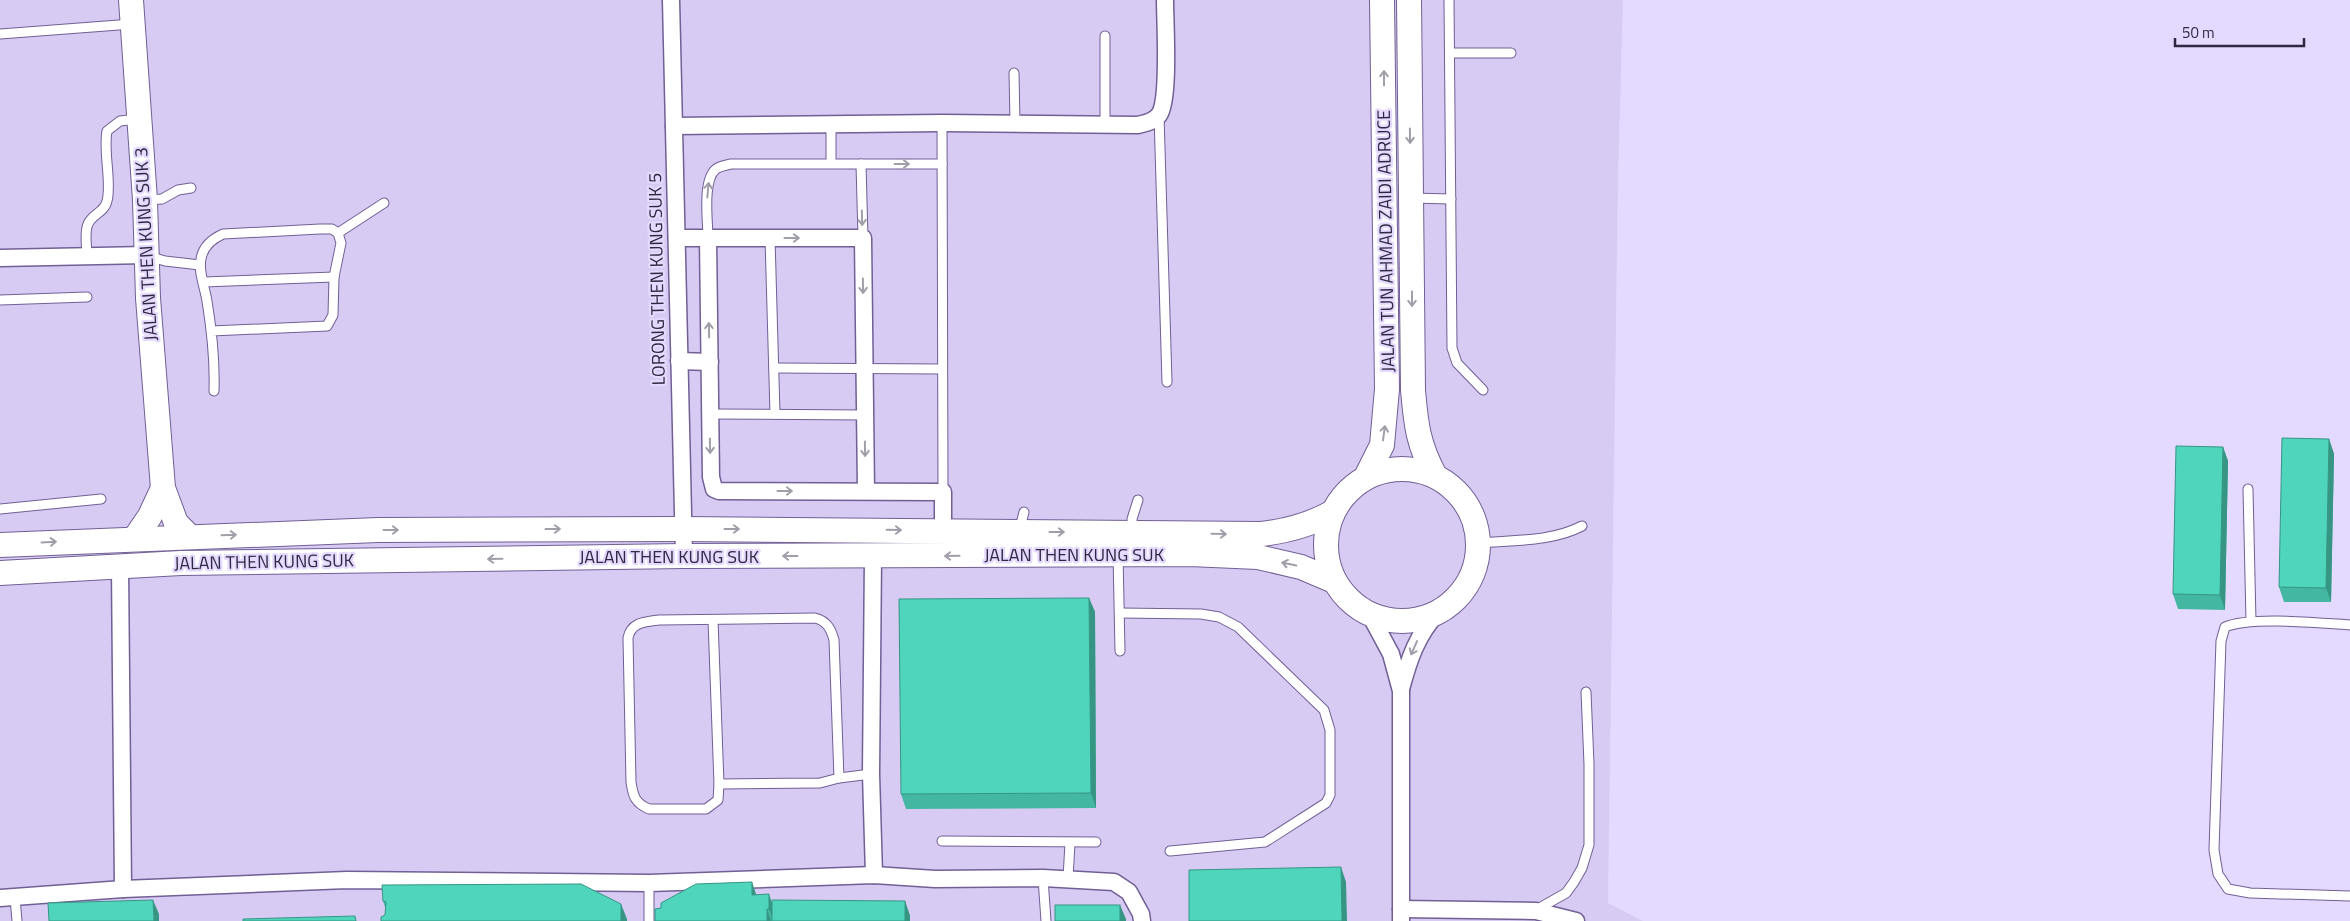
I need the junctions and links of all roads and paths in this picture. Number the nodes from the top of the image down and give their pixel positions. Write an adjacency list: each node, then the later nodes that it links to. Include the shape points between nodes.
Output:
1 (131, 0): 7 (street, JALAN THEN KUNG SUK 3)
2 (671, 0): 19 (street, LORONG THEN KUNG SUK 5)
3 (1165, 0): 13 (street, via 1165,97)
4 (1382, 0): 54 (street, JALAN TUN AHMAD ZAIDI ADRUCE, one-way to 4, via 1382,445 1388,389)
5 (1409, 0): 24 (street, JALAN TUN AHMAD ZAIDI ADRUCE, one-way to 24)
6 (1449, 0): 10 (lane)
7 (133, 24): 8 (lane); 14 (street, JALAN THEN KUNG SUK 3)
8 (0, 34)
9 (1105, 36): 18 (lane)
10 (1450, 53): 11 (lane); 25 (lane)
11 (1511, 53)
12 (1014, 73): 17 (lane)
13 (1159, 115): 18 (street, via 1138,125); 47 (lane)
14 (139, 118): 26 (street, JALAN THEN KUNG SUK 3); 34 (lane, via 120,121 107,130 108,199 87,226)
15 (830, 123): 16 (street); 19 (street); 20 (lane)
16 (942, 123): 17 (street); 22 (lane)
17 (1015, 123): 18 (street)
18 (1105, 124)
19 (674, 126): 29 (street, LORONG THEN KUNG SUK 5)
20 (831, 163): 21 (lane); 30 (lane, one-way to 20, via 707,187 715,170 731,164)
21 (862, 164): 22 (lane, one-way to 22); 32 (lane, one-way to 32)
22 (942, 164): 46 (lane)
23 (190, 188): 26 (lane, via 178,190 162,199)
24 (1411, 198): 25 (lane); 53 (street, JALAN TUN AHMAD ZAIDI ADRUCE, one-way to 53, via 1416,432)
25 (1451, 199): 48 (lane, via 1452,348 1457,363)
26 (145, 200): 33 (street, JALAN THEN KUNG SUK 3)
27 (384, 203): 28 (lane)
28 (338, 233): 36 (lane, via 332,228 320,228 224,234 209,242); 37 (lane, via 341,243)
29 (677, 238): 30 (street); 42 (street, LORONG THEN KUNG SUK 5)
30 (708, 238): 31 (street); 43 (street, one-way to 30)
31 (770, 238): 32 (street, one-way to 32); 44 (lane)
32 (863, 238): 45 (street, one-way to 45)
33 (146, 255): 34 (street); 36 (lane); 55 (street, JALAN THEN KUNG SUK 3)
34 (87, 256): 35 (street)
35 (0, 258)
36 (200, 265): 38 (lane)
37 (334, 278): 38 (lane); 41 (lane, via 333,315 328,326)
38 (204, 282): 41 (lane)
39 (87, 297): 40 (lane)
40 (0, 300)
41 (211, 331): 49 (lane, via 215,352)
42 (679, 361): 43 (street); 64 (street, LORONG THEN KUNG SUK 5)
43 (710, 362): 50 (street)
44 (774, 368): 45 (lane); 51 (lane)
45 (864, 369): 46 (lane); 52 (street)
46 (942, 369): 58 (lane)
47 (1167, 382)
48 (1483, 390)
49 (214, 391)
50 (710, 414): 51 (lane); 57 (street, one-way to 57, via 711,477 714,488 719,491)
51 (775, 414): 52 (lane)
52 (865, 415): 57 (street, one-way to 57)
53 (1435, 476): 54 (street, via 1412,469 1388,470); 69 (street, via 1453,487 1466,503 1475,522)
54 (1366, 477): 62 (street, via 1346,492)
55 (163, 488): 67 (street, via 176,523); 68 (street)
56 (2248, 489): 81 (lane)
57 (866, 491): 58 (street)
58 (942, 492): 65 (street)
59 (100, 499): 61 (lane)
60 (1138, 500): 66 (lane, via 1132,519)
61 (0, 509)
62 (1333, 512): 66 (street, JALAN THEN KUNG SUK, one-way to 62, via 1261,534 1314,523); 76 (street, via 1325,546)
63 (1582, 526): 69 (lane, via 1551,538)
64 (683, 529): 65 (street, JALAN THEN KUNG SUK, one-way to 65); 67 (street, JALAN THEN KUNG SUK, one-way to 64, via 378,530); 72 (street, LORONG THEN KUNG SUK 5)
65 (943, 531): 66 (street, JALAN THEN KUNG SUK, one-way to 66, via 1021,522)
66 (1133, 532)
67 (190, 537): 68 (street, JALAN THEN KUNG SUK)
68 (135, 538): 70 (street, JALAN THEN KUNG SUK, one-way to 68)
69 (1479, 543): 77 (street, via 1468,583)
70 (0, 545)
71 (1118, 554): 73 (street, JALAN THEN KUNG SUK, one-way to 73); 76 (street, JALAN THEN KUNG SUK, one-way to 71, via 1301,566 1258,557); 78 (lane)
72 (684, 556): 73 (street, JALAN THEN KUNG SUK, one-way to 72); 74 (street, JALAN THEN KUNG SUK, one-way to 74, via 181,563)
73 (873, 557): 86 (street)
74 (120, 567): 75 (street, JALAN THEN KUNG SUK); 97 (street)
75 (0, 573)
76 (1334, 580): 79 (street, via 1349,600)
77 (1438, 612): 79 (street, via 1416,620 1392,620); 84 (street, one-way to 84, via 1418,638)
78 (1120, 613): 83 (lane); 92 (lane, via 1201,614 1219,617 1238,627 1324,710 1330,730 1330,795 1326,804 1265,842)
79 (1369, 613): 84 (street, via 1391,654)
80 (713, 620): 87 (lane, via 815,618 829,626 834,640); 88 (lane); 88 (lane, via 643,622 630,631 630,782 633,798 649,810 706,809 718,800)
81 (2251, 621): 82 (lane); 98 (lane, via 2225,627 2222,634 2214,850 2218,874 2228,889 2250,893)
82 (2350, 625)
83 (1120, 651)
84 (1401, 691): 101 (street)
85 (1586, 692): 100 (lane, via 1589,845 1582,868 1566,893)
86 (871, 774): 87 (lane); 93 (street)
87 (839, 778): 88 (lane, via 820,783)
88 (719, 784)
89 (942, 841): 91 (lane)
90 (1096, 842): 91 (lane)
91 (1070, 843): 95 (lane)
92 (1170, 851)
93 (874, 875): 94 (street, via 935,879); 96 (street)
94 (1043, 878): 95 (street); 104 (lane)
95 (1068, 878): 105 (street, via 1114,882 1129,892)
96 (649, 883): 97 (street, via 347,880); 103 (lane)
97 (123, 889): 99 (street)
98 (2350, 896)
99 (8, 897): 102 (lane)
100 (1536, 911): 101 (street); 106 (street)
101 (1401, 915)
102 (17, 921)
103 (649, 921)
104 (1046, 921)
105 (1142, 921)
106 (1576, 921)

